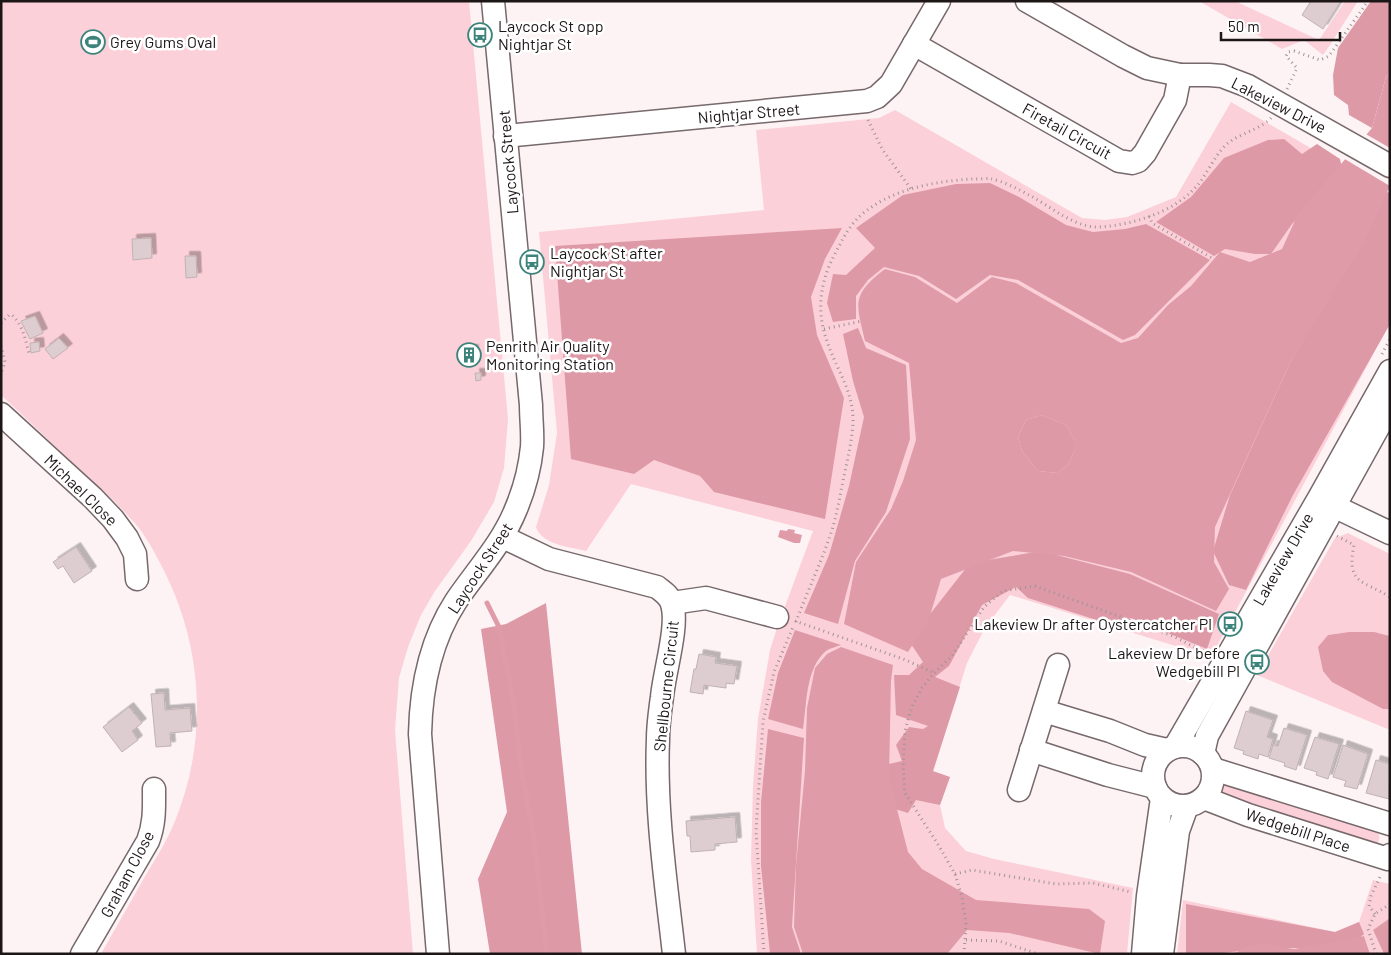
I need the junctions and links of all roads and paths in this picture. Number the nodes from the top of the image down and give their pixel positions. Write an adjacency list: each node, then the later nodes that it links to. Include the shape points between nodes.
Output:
1 (493, 1): 9 (street, Laycock Street)
2 (939, 1): 5 (street, Nightjar Street)
3 (1028, 1): 6 (street, Lakeview Drive, via 1134,62)
4 (1368, 1): 7 (path, via 1329,56 1320,60 1288,52 1288,60 1297,68)
5 (914, 44): 6 (street, Firetail Circuit, via 1126,162 1138,161 1145,153 1175,100); 9 (street, Nightjar Street, via 891,84 877,97 866,101)
6 (1180, 75): 7 (street, Lakeview Drive, via 1222,76)
7 (1280, 103): 10 (street, Lakeview Drive); 12 (path, via 1270,120 1221,151 1193,190 1166,210)
8 (866, 115): 11 (path, via 882,149)
9 (505, 136): 27 (street, Laycock Street, via 531,405 532,446 524,486)
10 (1390, 166)
11 (911, 189): 12 (path, via 956,180 992,179 1028,194 1073,222 1100,227 1125,224); 16 (path, via 871,207 846,233 824,278 820,297)
12 (1148, 216): 13 (path, via 1152,223)
13 (1212, 258)
14 (862, 321): 16 (path)
15 (1, 323): 19 (path, via 9,315 18,320)
16 (824, 328): 31 (path, via 851,398 851,443 832,531 814,581)
17 (1390, 340): 20 (path)
18 (1, 346): 21 (path, via 5,362)
19 (29, 353)
20 (1385, 364): 24 (street, Lakeview Drive)
21 (1, 373)
22 (1390, 406): 24 (street, Lakeview Drive)
23 (2, 415): 28 (street, Michael Close, via 113,520 135,554)
24 (1326, 502): 25 (street, Lakeview Drive); 26 (street); 36 (street, Lakeview Drive)
25 (1322, 527): 29 (path, via 1354,545 1352,568 1359,582); 38 (street, Lakeview Drive, via 1207,736)
26 (1390, 533)
27 (503, 537): 30 (street, Shellbourne Circuit, via 549,559 657,587); 52 (street, Laycock Street, via 456,601 443,625 432,650 422,696 420,734)
28 (137, 579)
29 (1390, 597)
30 (672, 603): 31 (street, via 706,598); 53 (street, Shellbourne Circuit, via 674,617 658,738 658,783)
31 (787, 619): 34 (path, via 906,660); 54 (path, via 764,722 756,831)
32 (1214, 654): 34 (path, via 1035,586 1003,592 984,607 952,656)
33 (1058, 665): 35 (street)
34 (934, 673): 45 (path, via 921,689 904,731 903,767 906,793)
35 (1044, 711): 36 (street, via 1145,745); 37 (street)
36 (1171, 749): 38 (street, via 1190,747); 41 (street, via 1154,766)
37 (1031, 750): 40 (street); 41 (street)
38 (1208, 762): 42 (street, via 1213,780 1210,790); 43 (street, Wedgebill Place)
39 (154, 789): 51 (street, Graham Close, via 153,826 148,841)
40 (1019, 790)
41 (1158, 792): 42 (street, via 1169,803 1178,806); 46 (street)
42 (1196, 802): 44 (street, Wedgebill Place); 49 (street, via 1178,831)
43 (1390, 824)
44 (1389, 857): 48 (path, via 1371,896 1369,906)
45 (954, 874): 46 (path, via 972,870 1056,884 1093,883); 50 (path, via 962,897)
46 (1148, 896): 49 (street)
47 (1390, 904): 48 (path)
48 (1375, 914): 59 (path, via 1368,929)
49 (1155, 926): 57 (street); 58 (street)
50 (966, 940): 55 (path); 56 (path, via 999,941)
51 (82, 954)
52 (438, 954)
53 (674, 954)
54 (764, 954)
55 (964, 954)
56 (1038, 954)
57 (1143, 954)
58 (1162, 954)
59 (1376, 954)

